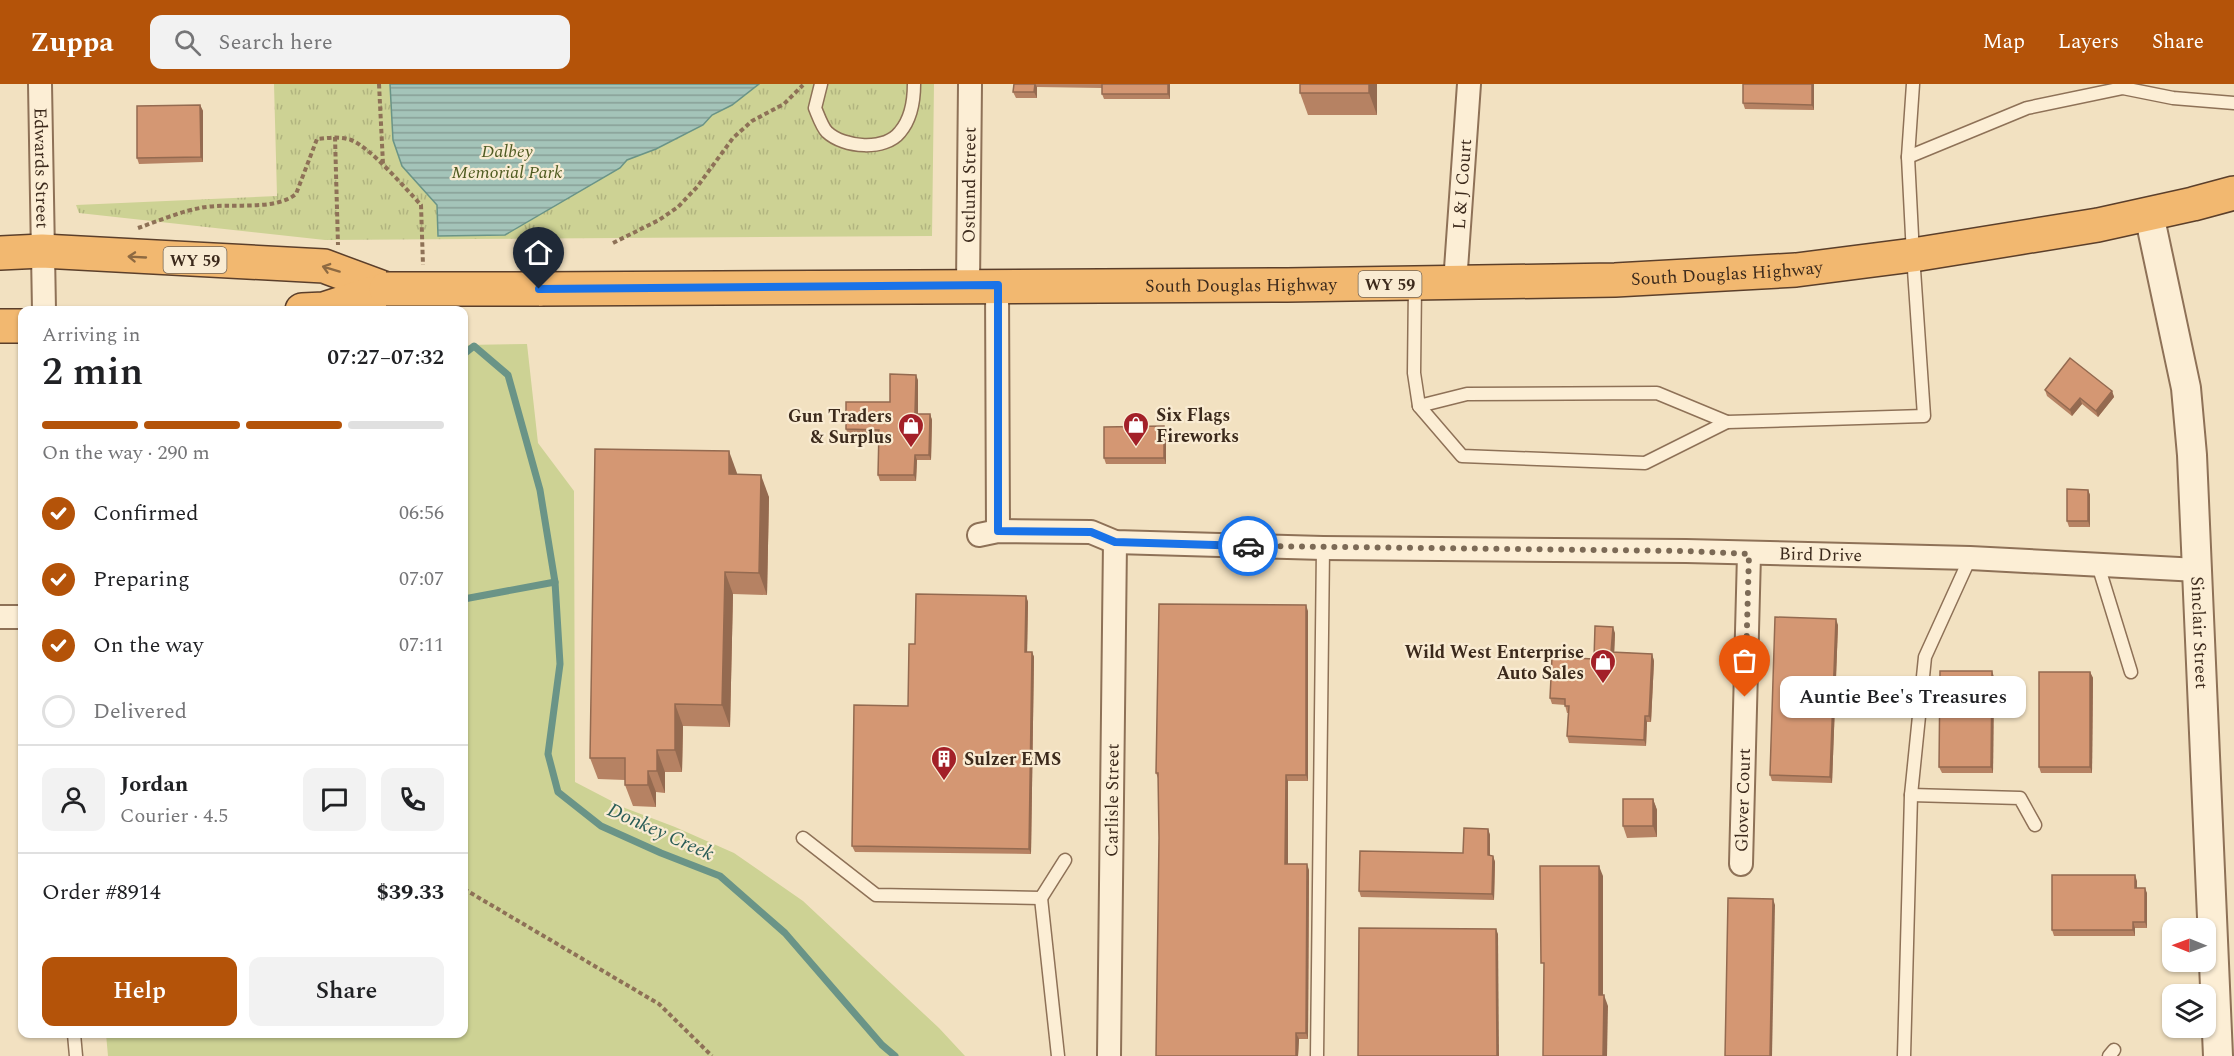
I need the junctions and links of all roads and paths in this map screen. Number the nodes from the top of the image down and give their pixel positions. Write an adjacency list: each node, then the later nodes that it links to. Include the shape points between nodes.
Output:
1 (40, 84): 18 (street, Edwards Street)
2 (379, 84): 12 (path)
3 (804, 84): 16 (path, via 784,104 752,120 733,138 678,207)
4 (821, 84): 5 (lane, via 815,108 827,132 852,145 880,145 900,133 914,101)
5 (914, 84)
6 (970, 84): 24 (street, Ostlund Street)
7 (1469, 84): 22 (street, L & J Court)
8 (1913, 84): 11 (lane)
9 (2234, 103): 11 (lane, via 2173,98 2123,88 2027,108)
10 (335, 137): 12 (path, via 352,140); 15 (path, via 317,139 296,194 289,200 200,208); 17 (path)
11 (1908, 157): 20 (lane)
12 (383, 164): 21 (path, via 421,205)
13 (2234, 193): 14 (highway, South Douglas Highway / WY 59)
14 (2149, 214): 20 (highway, South Douglas Highway / WY 59); 37 (street, Sinclair Street, via 2186,388)
15 (137, 228)
16 (613, 243)
17 (339, 248)
18 (42, 251): 19 (highway, South Douglas Highway / WY 59); 25 (highway, South Douglas Highway / WY 59, one-way to 18, via 324,266); 26 (street, Edwards Street)
19 (0, 253)
20 (1912, 255): 22 (highway, South Douglas Highway / WY 59, via 1796,270 1615,280); 31 (lane, via 1924,416)
21 (423, 267)
22 (1455, 283): 23 (highway, South Douglas Highway / WY 59)
23 (1414, 284): 24 (highway, South Douglas Highway / WY 59); 30 (lane, via 1414,373)
24 (983, 285): 25 (highway, South Douglas Highway / WY 59, bridge); 32 (street, Bird Drive, via 988,533 1091,532)
25 (386, 289): 27 (highway, South Douglas Highway / WY 59)
26 (44, 306)
27 (333, 306)
28 (0, 326): 29 (highway)
29 (18, 326)
30 (1419, 406): 31 (lane, via 1467,394 1657,393); 31 (lane, via 1462,456 1645,463)
31 (1727, 422)
32 (1115, 542): 33 (street, Bird Drive); 52 (street, Carlisle Street)
33 (1323, 548): 34 (street, Bird Drive); 53 (lane)
34 (1749, 554): 35 (street, Bird Drive); 45 (street, Glover Court)
35 (1970, 558): 36 (street, Bird Drive); 41 (lane, via 1925,657)
36 (2098, 565): 37 (street, Bird Drive); 40 (lane)
37 (2198, 570): 55 (street, Sinclair Street)
38 (0, 617): 39 (street)
39 (18, 617)
40 (2131, 672)
41 (1911, 795): 42 (lane, via 2020,798); 54 (lane)
42 (2034, 825)
43 (803, 838): 47 (lane, via 876,895)
44 (1065, 860): 47 (lane)
45 (1741, 864)
46 (468, 891): 50 (path, via 659,1004)
47 (1041, 898): 51 (lane)
48 (74, 1038): 49 (lane)
49 (76, 1056)
50 (712, 1056)
51 (1058, 1056)
52 (1109, 1056)
53 (1317, 1056)
54 (1904, 1056)
55 (2218, 1056)

